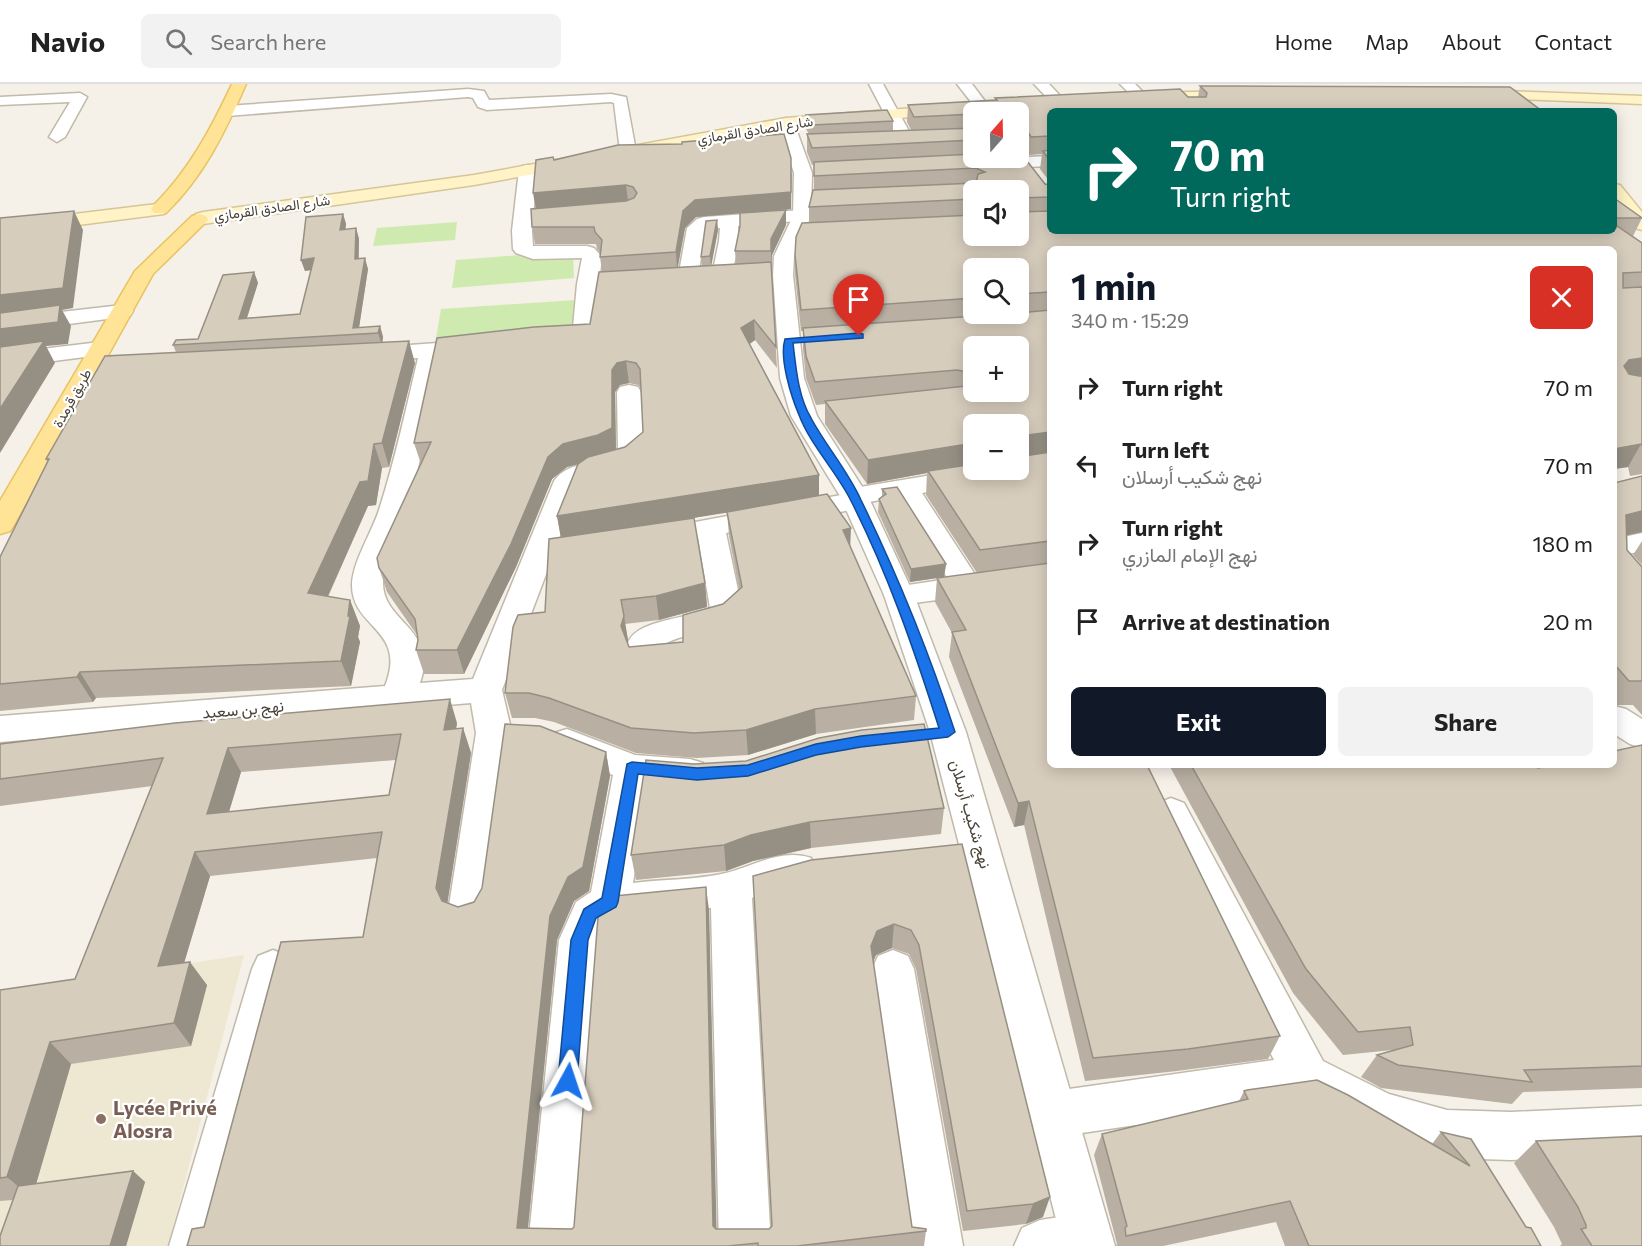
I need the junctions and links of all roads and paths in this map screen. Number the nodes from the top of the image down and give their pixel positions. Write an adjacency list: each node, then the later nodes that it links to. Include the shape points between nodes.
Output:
1 (239, 84): 19 (main road)
2 (876, 84): 21 (street)
3 (964, 84): 14 (street)
4 (1041, 84): 15 (street)
5 (1126, 84): 10 (street)
6 (1546, 90): 8 (main road); 12 (main road); 18 (main road)
7 (1261, 94): 9 (main road)
8 (1458, 94)
9 (1178, 96): 10 (main road); 17 (street)
10 (1141, 97): 11 (main road)
11 (1118, 99)
12 (1642, 100)
13 (0, 101): 22 (street, via 80,97)
14 (978, 102)
15 (1067, 103): 16 (main road)
16 (1039, 105)
17 (1191, 108)
18 (1553, 108)
19 (227, 111): 24 (street, via 468,93 479,94 483,104 488,105 611,98 621,100); 33 (main road, via 199,176)
20 (963, 111): 21 (main road, شارع الصادق القرمازي)
21 (893, 115): 23 (street, via 912,142); 30 (main road, شارع الصادق القرمازي)
22 (57, 137)
23 (885, 143)
24 (628, 151): 28 (main road, شارع الصادق القرمازي); 30 (main road, شارع الصادق القرمازي)
25 (1029, 160): 26 (street)
26 (1047, 161)
27 (1028, 168): 29 (street)
28 (528, 170): 32 (main road, شارع الصادق القرمازي, via 416,189); 35 (street)
29 (1038, 182)
30 (805, 185): 36 (street); 40 (street, نهج شكيب أرسلان, via 784,256)
31 (1617, 193): 37 (main road)
32 (204, 215): 33 (main road, via 181,224); 39 (main road, طريق قرمدة)
33 (156, 216): 38 (main road); 39 (main road, طريق قرمدة)
34 (546, 217): 35 (street)
35 (523, 219): 45 (street, via 525,251 590,254 598,283 583,331 558,340)
36 (729, 219): 40 (street, via 729,241); 41 (street, via 696,228)
37 (1642, 224)
38 (0, 229)
39 (145, 271): 43 (main road, طريق قرمدة)
40 (753, 275): 41 (street); 55 (street, نهج شكيب أرسلان, via 800,340 792,378 816,415)
41 (688, 278): 42 (street)
42 (666, 279)
43 (122, 312): 44 (street); 50 (main road, طريق قرمدة)
44 (0, 326)
45 (524, 343)
46 (501, 345): 47 (street)
47 (431, 351): 48 (street); 68 (street, via 390,514 369,573 368,590 374,604 400,634 406,649 408,668)
48 (348, 356)
49 (0, 361): 50 (street)
50 (99, 363): 54 (main road, طريق قرمدة)
51 (629, 392): 61 (street, via 631,453 621,463 580,472 568,481)
52 (963, 478): 53 (street)
53 (905, 488): 55 (street); 64 (street)
54 (10, 491): 56 (main road, طريق قرمدة)
55 (855, 499): 57 (street); 65 (street, نهج شكيب أرسلان)
56 (0, 525)
57 (711, 528): 58 (street); 66 (street, via 726,609 718,619 655,634 646,642)
58 (625, 541)
59 (1642, 542): 62 (street)
60 (572, 549): 61 (street)
61 (540, 554): 67 (street)
62 (1619, 558)
63 (1047, 576): 64 (street)
64 (968, 586): 65 (street)
65 (899, 595): 83 (street, نهج شكيب أرسلان, via 923,657 931,734 963,850)
66 (645, 657)
67 (485, 690): 68 (street, نهج بن سعيد); 71 (street)
68 (398, 696): 70 (street, نهج بن سعيد)
69 (1617, 720): 72 (street)
70 (0, 729)
71 (518, 733): 73 (street, via 554,737); 79 (street)
72 (1642, 735)
73 (632, 768): 74 (street); 78 (street)
74 (717, 772)
75 (1171, 813): 82 (street)
76 (833, 864): 77 (street, via 780,872)
77 (730, 889): 78 (street); 88 (street)
78 (610, 902): 87 (street, via 590,914 580,940)
79 (468, 912)
80 (273, 969): 86 (street)
81 (893, 969): 89 (street)
82 (1306, 1077): 83 (street); 84 (street, via 1336,1094 1479,1156)
83 (1055, 1114): 85 (street, نهج شكيب أرسلان)
84 (1642, 1130)
85 (1072, 1244)
86 (195, 1246)
87 (554, 1246)
88 (745, 1246)
89 (938, 1246)

